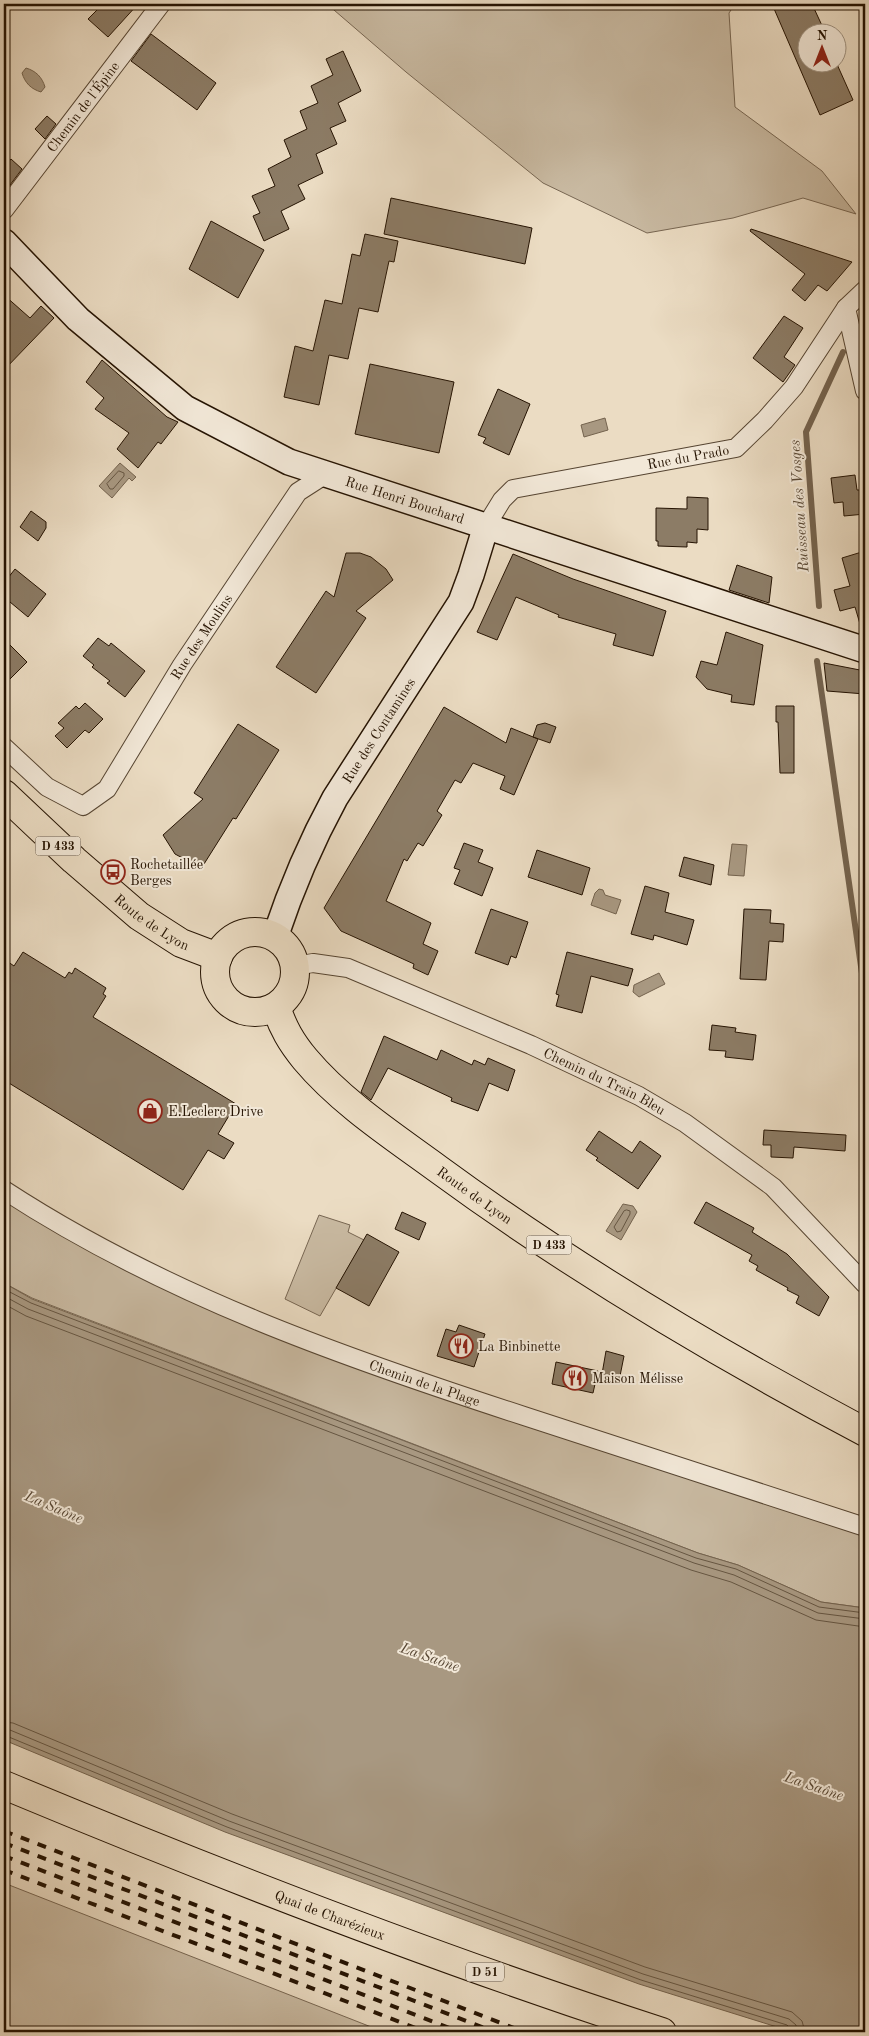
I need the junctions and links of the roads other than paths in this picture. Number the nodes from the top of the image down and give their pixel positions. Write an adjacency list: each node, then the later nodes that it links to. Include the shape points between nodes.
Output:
1 (162, 4): 2 (street, Chemin de l'Épine)
2 (4, 210)
3 (4, 242): 7 (street, Rue Henri Bouchard, via 78,319 185,408 289,462)
4 (865, 290): 5 (street, Rue du Prado)
5 (846, 308): 6 (street); 8 (street, Rue du Prado, via 794,386 736,448 513,489)
6 (865, 391)
7 (326, 474): 8 (street, Rue Henri Bouchard); 10 (street, Rue des Moulins, via 298,492 182,666 107,789 83,806 47,787)
8 (486, 526): 9 (street, Rue Henri Bouchard); 12 (street, Rue des Contamines, via 461,602 320,825)
9 (865, 650)
10 (4, 747)
11 (4, 794): 13 (main road, Route de Lyon / D 433, via 139,916 181,943)
12 (275, 937): 13 (main road, via 249,932 236,937); 14 (main road, via 291,954)
13 (218, 957): 15 (main road, via 216,982 228,1003 255,1013)
14 (295, 966): 15 (main road, via 292,989); 17 (street, Chemin du Train Bleu, via 313,963 348,968 531,1045 639,1096 685,1123 773,1187)
15 (276, 1007): 18 (main road, Route de Lyon / D 433, via 288,1036 305,1060 338,1093 478,1198 631,1298 788,1391)
16 (4, 1190): 19 (street, Chemin de la Plage, via 100,1246 262,1324 384,1370)
17 (865, 1284)
18 (865, 1432)
19 (865, 1527)
20 (4, 1785): 21 (main road, Quai de Charézieux / D 51, via 310,1908 560,1999)
21 (662, 2032)

